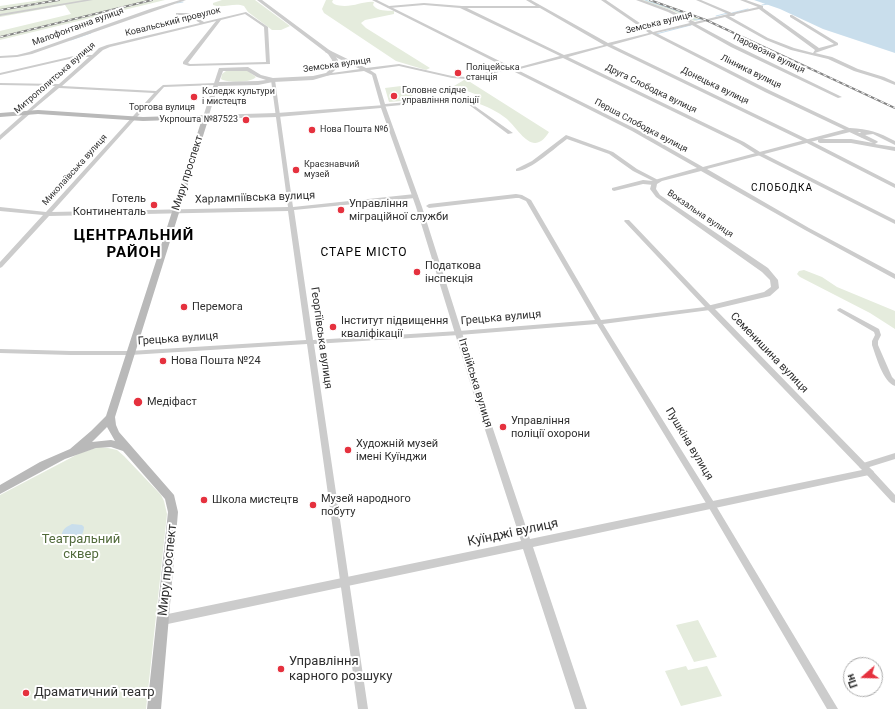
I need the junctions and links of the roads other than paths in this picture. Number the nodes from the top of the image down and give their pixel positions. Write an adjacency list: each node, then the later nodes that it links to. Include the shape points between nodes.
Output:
1 (91, 0): 17 (street)
2 (184, 0): 31 (street, Малофонтанна вулиця, via 30,53)
3 (259, 0): 28 (street, Італійська вулиця)
4 (374, 0): 12 (street, Перша Слободка вулиця)
5 (484, 0): 11 (street)
6 (528, 0): 14 (street, Донецька вулиця)
7 (603, 0): 24 (street, Лінника вулиця)
8 (638, 0): 23 (street, Паровозна вулиця)
9 (698, 0): 18 (street)
10 (742, 0): 15 (street)
11 (484, 6): 13 (street); 14 (street)
12 (390, 7): 13 (street, Друга Слободка вулиця, via 424,4); 36 (street, Перша Слободка вулиця)
13 (461, 7): 32 (street, Друга Слободка вулиця)
14 (541, 7): 25 (street, Донецька вулиця)
15 (761, 7): 18 (street, Земська вулиця); 27 (street)
16 (177, 14): 22 (street, via 188,14)
17 (0, 15)
18 (734, 15): 19 (street, Земська вулиця)
19 (726, 16): 23 (street, Земська вулиця); 29 (street, via 767,39)
20 (791, 16): 27 (street, via 837,44)
21 (220, 19): 22 (street, Ковальський провулок); 33 (street, via 185,63 189,66); 34 (street, Ковальський провулок, via 246,13 266,27 268,63)
22 (202, 23): 26 (street, Ковальський провулок)
23 (693, 23): 24 (street, Земська вулиця); 49 (street, Паровозна вулиця)
24 (652, 33): 25 (street, Земська вулиця); 56 (street, Лінника вулиця)
25 (608, 45): 32 (street, Земська вулиця); 60 (street, Донецька вулиця)
26 (103, 48): 30 (street, Митрополитська вулиця)
27 (818, 50): 29 (street)
28 (327, 51): 37 (street, Італійська вулиця); 39 (street, via 333,57 336,66)
29 (814, 54): 45 (street)
30 (93, 56): 38 (street, via 78,56); 46 (street, Митрополитська вулиця)
31 (0, 57)
32 (564, 57): 36 (street, Земська вулиця); 63 (street, Друга Слободка вулиця)
33 (214, 65): 34 (street); 35 (street)
34 (249, 66): 35 (street); 40 (street)
35 (221, 69): 44 (street, Миру проспект)
36 (512, 69): 37 (street, Земська вулиця, via 466,78 402,66); 64 (street, Перша Слободка вулиця, via 634,130)
37 (365, 70): 39 (street, Земська вулиця); 50 (street, Італійська вулиця, via 374,74)
38 (0, 74)
39 (325, 75): 41 (street, Земська вулиця)
40 (259, 76): 41 (street); 42 (street)
41 (273, 80): 42 (street, Земська вулиця); 53 (street, Георгіївська вулиця)
42 (258, 83): 44 (street, Земська вулиця)
43 (0, 84): 46 (street)
44 (216, 84): 47 (street, Земська вулиця); 54 (street, Миру проспект)
45 (895, 84)
46 (58, 86): 48 (street); 51 (street, Митрополитська вулиця)
47 (163, 86): 48 (street, Миколаївська вулиця)
48 (158, 92): 55 (street, Миколаївська вулиця)
49 (840, 98)
50 (384, 108): 53 (street, Торгова вулиця); 57 (street, Торгова вулиця, via 462,101 473,105); 69 (street, Італійська вулиця)
51 (29, 112): 52 (main road, Торгова вулиця); 55 (main road, Торгова вулиця); 59 (street, Митрополитська вулиця)
52 (0, 115)
53 (277, 115): 54 (street, Торгова вулиця); 72 (street, Георгіївська вулиця)
54 (206, 117): 55 (main road, Торгова вулиця); 73 (main road, Миру проспект)
55 (135, 118): 74 (street, Миколаївська вулиця)
56 (850, 130): 58 (street, Вокзальна вулиця); 60 (street, Вокзальна вулиця)
57 (510, 133)
58 (866, 134): 61 (street, via 875,133); 62 (street)
59 (0, 138)
60 (807, 141): 62 (street, Вокзальна вулиця, via 852,141); 63 (street, Вокзальна вулиця); 67 (street, Донецька вулиця)
61 (895, 143)
62 (893, 150)
63 (758, 153): 64 (street, Вокзальна вулиця); 76 (street, Друга Слободка вулиця)
64 (702, 169): 66 (street, Вокзальна вулиця); 78 (street, Перша Слободка вулиця)
65 (518, 170): 66 (street, via 534,162 566,137 611,153)
66 (656, 182): 68 (street, via 643,182); 79 (street, Вокзальна вулиця, via 652,189 658,196 765,270)
67 (895, 186)
68 (614, 189)
69 (416, 196): 72 (street, Харлампіївська вулиця); 83 (street, Італійська вулиця)
70 (429, 206): 82 (street, Пушкіна вулиця, via 520,196 528,200)
71 (0, 209): 74 (street, Харлампіївська вулиця)
72 (290, 209): 73 (street, Харлампіївська вулиця); 84 (street, Георгіївська вулиця)
73 (176, 211): 74 (street, Харлампіївська вулиця); 86 (main road, Миру проспект)
74 (48, 214): 77 (street, Миколаївська вулиця)
75 (627, 221): 80 (street, Семенишина вулиця)
76 (895, 222)
77 (0, 266)
78 (895, 277)
79 (774, 280): 80 (street, Грецька вулиця, via 775,288 767,294)
80 (710, 308): 82 (street, Грецька вулиця); 92 (street, Семенишина вулиця)
81 (840, 310): 87 (street, via 877,331 875,345 889,378)
82 (599, 322): 83 (street, Грецька вулиця); 95 (street, Пушкіна вулиця)
83 (459, 333): 84 (street, Грецька вулиця); 96 (street, Італійська вулиця)
84 (310, 341): 86 (street, Грецька вулиця); 97 (street, Георгіївська вулиця)
85 (0, 351): 86 (street, Грецька вулиця)
86 (130, 353): 88 (main road, Миру проспект)
87 (895, 384)
88 (110, 417): 89 (main road, Миру проспект, via 112,430); 90 (main road, Миру проспект, via 95,434)
89 (126, 447): 90 (main road, Миру проспект, via 102,443); 98 (main road, Миру проспект, via 170,498 172,504)
90 (74, 450): 93 (main road, Миру проспект)
91 (895, 456): 92 (street, Куїнджі вулиця)
92 (866, 469): 94 (street, Семенишина вулиця); 95 (street, Куїнджі вулиця)
93 (0, 490)
94 (895, 500)
95 (712, 506): 96 (street, Куїнджі вулиця); 102 (street, Пушкіна вулиця)
96 (528, 545): 97 (street, Куїнджі вулиця); 101 (street, Італійська вулиця)
97 (344, 583): 98 (street, Куїнджі вулиця); 100 (street, Георгіївська вулиця)
98 (163, 620): 99 (main road, Миру проспект)
99 (154, 709)
100 (363, 709)
101 (581, 709)
102 (833, 709)

